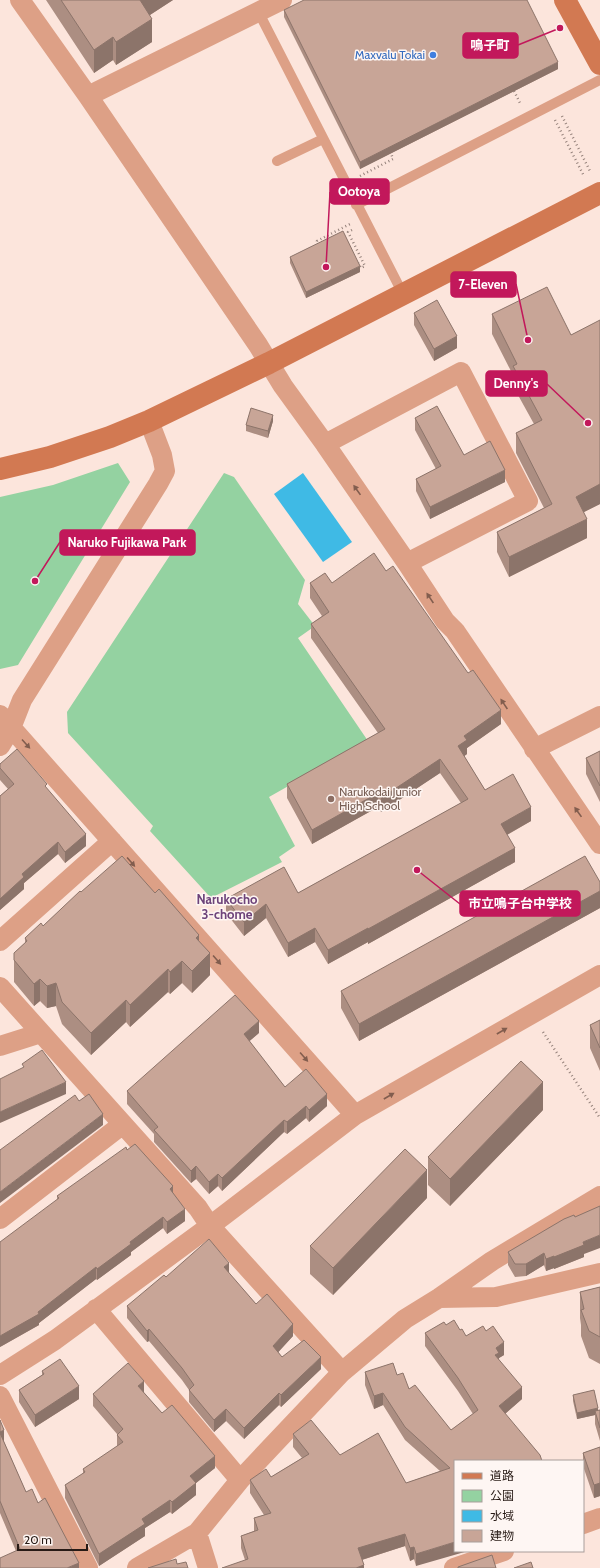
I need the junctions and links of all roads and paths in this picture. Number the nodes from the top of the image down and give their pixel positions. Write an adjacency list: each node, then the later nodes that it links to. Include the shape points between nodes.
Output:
1 (20, 0): 8 (street)
2 (282, 0): 4 (street)
3 (565, 0): 5 (street)
4 (258, 11): 8 (street); 12 (lane)
5 (600, 64)
6 (600, 80): 19 (lane)
7 (514, 91): 9 (path)
8 (88, 96): 27 (street)
9 (522, 107)
10 (562, 116): 15 (path)
11 (555, 120): 17 (path)
12 (322, 139): 14 (lane); 19 (lane)
13 (391, 153): 16 (path, via 394,159 360,176)
14 (277, 161)
15 (589, 169)
16 (357, 171)
17 (582, 172)
18 (600, 193): 26 (street)
19 (356, 205): 26 (lane)
20 (350, 224): 21 (path)
21 (341, 229): 23 (path); 24 (path, via 317,241)
22 (353, 230): 25 (path, via 348,232 365,266 361,268)
23 (344, 236)
24 (320, 248)
25 (357, 262)
26 (403, 294): 27 (street)
27 (269, 363): 28 (street); 29 (street)
28 (149, 421): 30 (street, via 50,457); 33 (street, via 162,455 165,471)
29 (325, 444): 31 (street, one-way to 29); 31 (street, via 461,372 528,501)
30 (0, 469)
31 (407, 562): 35 (street, one-way to 31)
32 (600, 716): 35 (street)
33 (6, 722): 34 (street); 36 (street, one-way to 36)
34 (0, 746)
35 (534, 749): 37 (street, one-way to 35)
36 (112, 841): 38 (street); 44 (street, one-way to 44)
37 (600, 844)
38 (0, 941)
39 (600, 975): 41 (street)
40 (0, 987): 42 (street)
41 (532, 1014): 44 (street, one-way to 41); 45 (path)
42 (41, 1034): 43 (street); 46 (street)
43 (0, 1046)
44 (355, 1115): 49 (street)
45 (600, 1118)
46 (123, 1124): 48 (street); 49 (street, via 198,1208)
47 (600, 1196): 51 (street, via 492,1261)
48 (0, 1219)
49 (210, 1226): 52 (street); 53 (street)
50 (600, 1273): 51 (street, via 496,1297)
51 (439, 1298): 53 (street, via 405,1319)
52 (96, 1309): 54 (street, via 55,1340); 56 (street)
53 (342, 1372): 56 (street)
54 (0, 1375)
55 (0, 1396): 61 (street)
56 (240, 1480): 59 (street)
57 (600, 1518): 58 (street)
58 (584, 1524)
59 (197, 1533): 62 (street); 63 (street)
60 (501, 1552): 64 (street)
61 (88, 1568)
62 (137, 1568)
63 (208, 1568)
64 (454, 1568)

